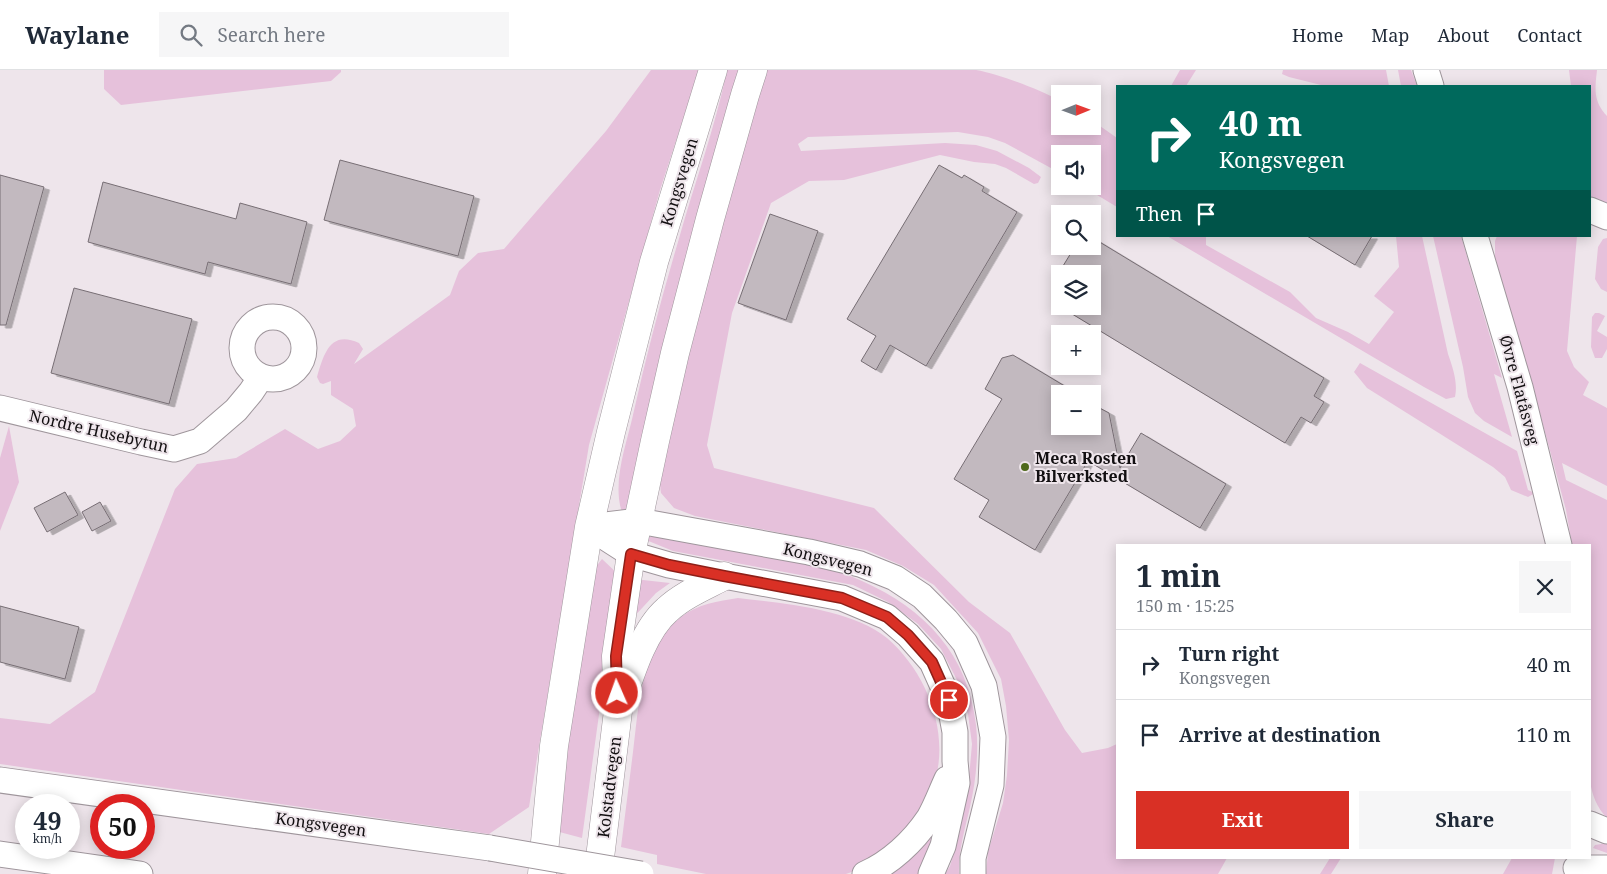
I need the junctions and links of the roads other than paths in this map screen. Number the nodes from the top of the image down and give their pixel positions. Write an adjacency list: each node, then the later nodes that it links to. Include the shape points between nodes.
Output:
1 (713, 70): 11 (main road, Kongsvegen, via 654,262)
2 (753, 70): 10 (main road, via 675,353)
3 (1426, 70): 4 (street)
4 (1431, 85)
5 (1591, 210): 6 (street)
6 (1607, 217)
7 (1475, 237): 12 (street, Øvre Flatåsveg, via 1520,387)
8 (261, 377): 9 (street, Nordre Husebytun, via 236,410 200,441 174,449)
9 (0, 408)
10 (639, 521): 11 (street, Kongsvegen); 13 (main road, Kolstadvegen); 29 (street, Kongsvegen, via 860,564 895,578 922,596 946,620 965,643 984,686 993,737 991,785 973,858)
11 (589, 527): 13 (street); 24 (main road, via 554,746)
12 (1559, 544)
13 (631, 554): 14 (street); 15 (main road, Kolstadvegen, via 616,656)
14 (724, 576): 15 (main road, via 687,595 655,622 632,667); 16 (street, via 842,598 887,617 932,662 949,700 955,732)
15 (618, 712): 25 (main road, Kolstadvegen)
16 (955, 761): 27 (street, via 929,817 907,844 880,868); 28 (street, via 957,783 943,846)
17 (0, 780): 26 (street, Kongsvegen, bridge, via 490,848)
18 (1591, 824): 19 (street)
19 (1607, 831)
20 (0, 854): 23 (street)
21 (1575, 866): 22 (street)
22 (1607, 868)
23 (140, 874)
24 (542, 874)
25 (598, 874)
26 (642, 874)
27 (865, 874)
28 (930, 874)
29 (973, 874)

